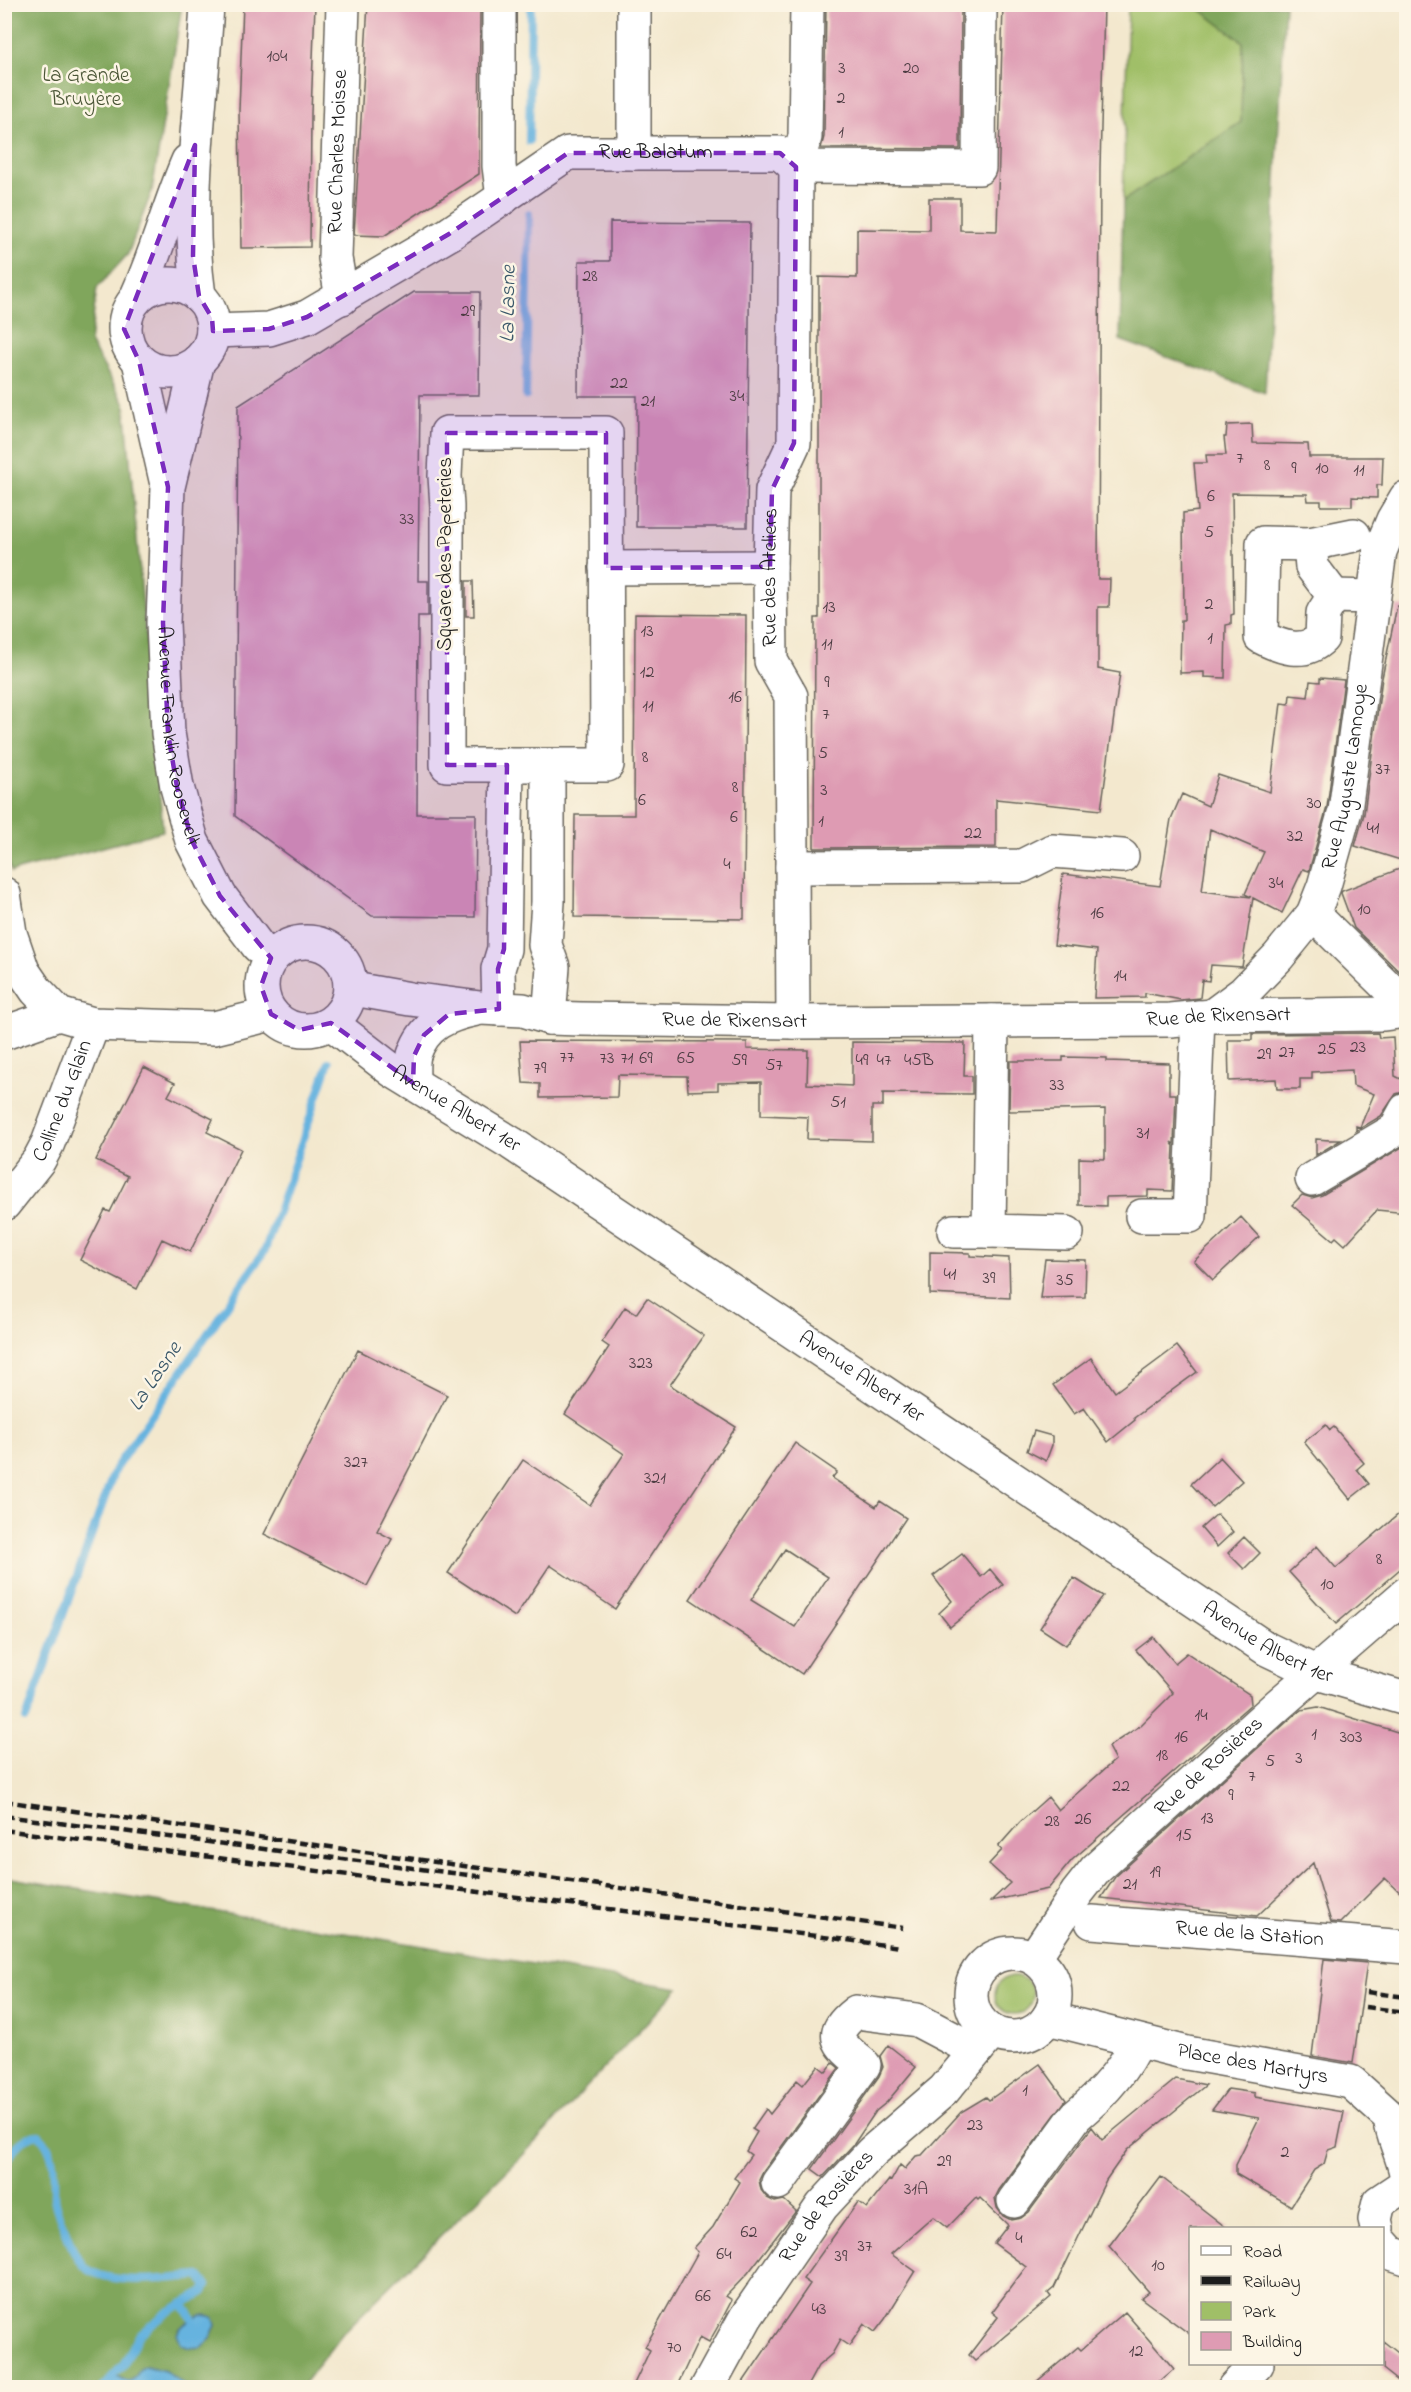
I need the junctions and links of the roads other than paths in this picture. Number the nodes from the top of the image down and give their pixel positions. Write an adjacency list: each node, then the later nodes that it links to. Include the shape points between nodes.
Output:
1 (207, 4): 7 (street)
2 (343, 4): 13 (street, Rue Charles Moisse, via 335,258)
3 (499, 4): 10 (street, via 499,166)
4 (634, 4): 8 (street)
5 (807, 4): 9 (street, Rue des Ateliers, via 805,137)
6 (980, 4): 9 (street, Rue Balatum, via 979,168)
7 (195, 145): 11 (street); 12 (street, via 193,255)
8 (634, 153): 9 (street, Rue Balatum, via 780,153); 10 (street, Rue Balatum, via 568,153)
9 (796, 167): 21 (street, Rue des Ateliers, via 794,443 772,490)
10 (503, 198): 13 (street, Rue Balatum)
11 (137, 296): 12 (street, via 157,285 179,284); 15 (street, via 127,311 124,329 128,347)
12 (199, 296): 14 (street, via 212,318)
13 (342, 298): 14 (street, Rue Balatum, via 307,317 269,328)
14 (213, 331): 16 (street)
15 (139, 361): 16 (street, via 158,370 179,370); 17 (street, Avenue Franklin Roosevelt)
16 (198, 361): 17 (street, Avenue Franklin Roosevelt)
17 (168, 487): 31 (street, Avenue Franklin Roosevelt, via 164,623 168,734 177,787 192,841 220,896 258,946)
18 (1407, 498): 24 (street, Rue Auguste Lannoye, via 1380,550)
19 (1354, 535): 20 (street)
20 (1310, 544): 23 (street, via 1312,567); 23 (street, via 1263,543 1261,636 1278,645 1312,647 1322,638 1323,613)
21 (770, 567): 22 (street); 28 (street, Rue des Ateliers, via 771,661 791,696)
22 (606, 568): 25 (street, Square des Papeteries, via 606,433 447,433 447,765); 26 (street, Square des Papeteries, via 607,765)
23 (1334, 596): 24 (street)
24 (1372, 597): 30 (street, Rue Auguste Lannoye, via 1345,811)
25 (507, 765): 26 (street, Square des Papeteries); 34 (street, via 504,949)
26 (548, 765): 38 (street, via 545,945 553,967)
27 (1122, 856): 28 (street, via 1052,851 1022,866)
28 (792, 867): 40 (street, Rue des Ateliers)
29 (4, 894): 35 (street, Colline du Glain, via 10,933 23,971)
30 (1313, 914): 33 (street, Rue de Rixensart); 37 (street, Rue Auguste Lannoye, via 1243,993)
31 (272, 958): 32 (street, via 289,945 310,942 330,949 341,957); 36 (street, via 261,986)
32 (350, 986): 34 (street, Rue de Rixensart, via 410,999); 41 (street, via 345,1007)
33 (1402, 992): 37 (street, Rue de Rixensart, via 1384,1014)
34 (490, 1008): 38 (street, Rue de Rixensart, via 523,1010); 44 (street, Rue de Rixensart, via 449,1014 424,1035 414,1056)
35 (59, 1014): 42 (street, Colline du Glain); 43 (street)
36 (271, 1014): 41 (street, via 284,1025 299,1030); 42 (street, Colline du Glain, via 214,1028)
37 (1205, 1016): 39 (street, Rue de Rixensart, via 1170,1020); 48 (street, via 1190,1216)
38 (549, 1018): 40 (street, Rue de Rixensart)
39 (992, 1021): 40 (street, Rue de Rixensart); 50 (street)
40 (794, 1022)
41 (331, 1023): 44 (street, Avenue Albert 1er)
42 (93, 1024): 47 (street, Colline du Glain, via 48,1143)
43 (4, 1033)
44 (413, 1083): 53 (street, Avenue Albert 1er, via 521,1150 1267,1649)
45 (1407, 1110): 46 (street, via 1395,1130)
46 (1312, 1179)
47 (4, 1204)
48 (1142, 1216)
49 (954, 1231): 50 (street)
50 (988, 1231): 51 (street)
51 (1067, 1233)
52 (1407, 1594): 53 (street, Rue de Rosières)
53 (1317, 1673): 54 (street, Avenue Albert 1er); 57 (street, Rue de Rosières, via 1096,1869)
54 (1407, 1699)
55 (1092, 1922): 56 (street, Rue de la Station)
56 (1407, 1947)
57 (1034, 1958): 58 (street, via 1049,1973 1055,1988); 60 (street, via 1012,1952 991,1958 975,1975 970,1997)
58 (1048, 2018): 59 (street, Place des Martyrs); 60 (street, via 1029,2034)
59 (1137, 2041): 61 (street, Place des Martyrs, via 1351,2082 1390,2116); 64 (street, via 1124,2064 1076,2116)
60 (984, 2042): 62 (street, via 917,2020 856,2012 839,2028 837,2038 864,2065); 69 (street, Rue de Rosières, via 944,2090 872,2152 822,2206 746,2317)
61 (1407, 2172)
62 (778, 2183)
63 (1407, 2184): 65 (street, via 1379,2202)
64 (1014, 2201)
65 (1377, 2227)
66 (1384, 2244): 67 (street, via 1391,2253)
67 (1407, 2258)
68 (1256, 2365): 70 (street)
69 (707, 2388)
70 (1234, 2388)

